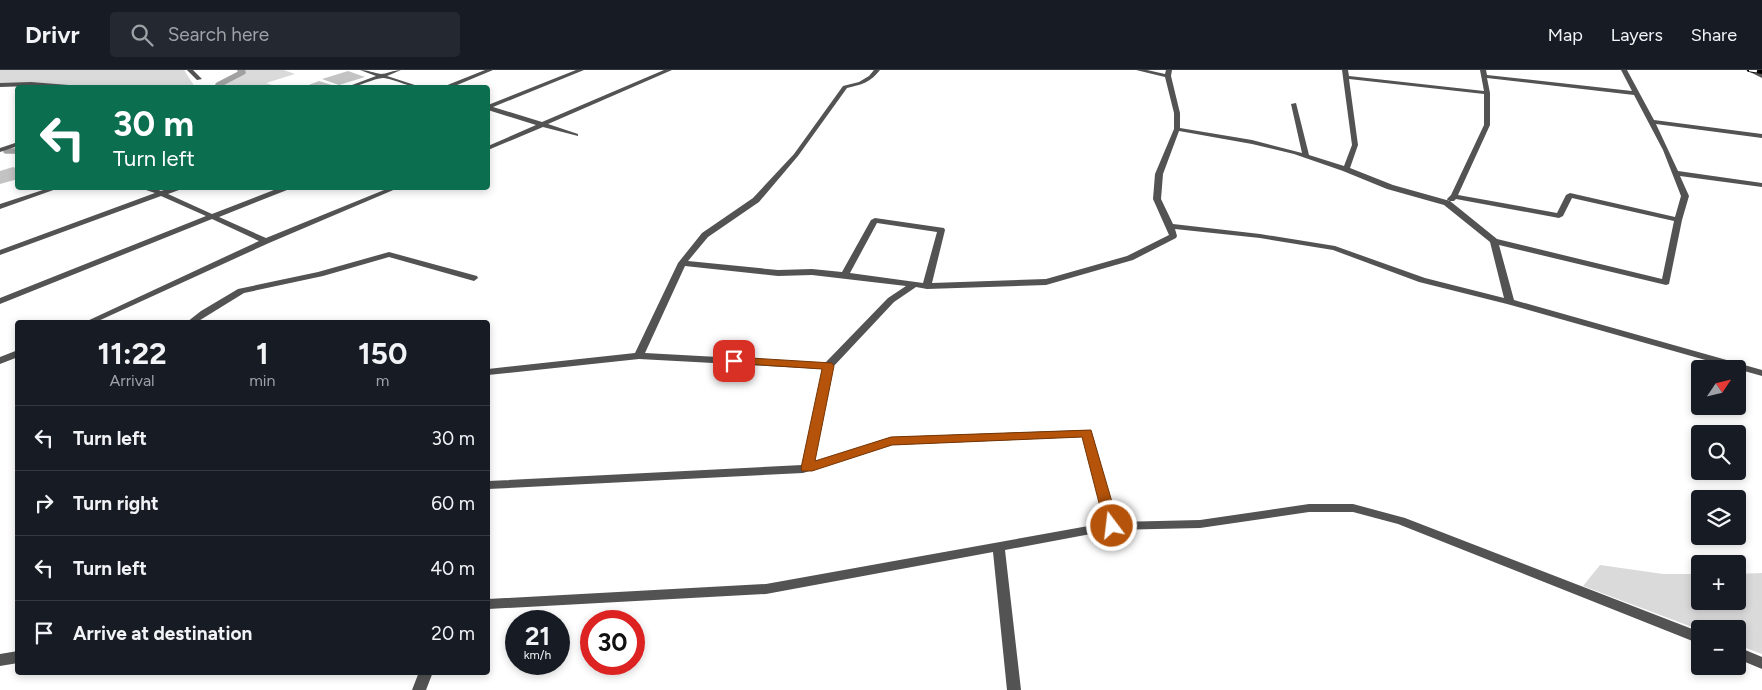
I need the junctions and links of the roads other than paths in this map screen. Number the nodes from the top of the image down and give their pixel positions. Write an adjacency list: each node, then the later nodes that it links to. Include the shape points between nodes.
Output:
1 (190, 70): 16 (street)
2 (363, 70): 14 (street)
3 (398, 70): 14 (street)
4 (490, 70): 21 (street)
5 (581, 70): 25 (street)
6 (669, 70): 28 (street)
7 (877, 70): 54 (street, via 861,83 845,87 796,155 756,200 705,235)
8 (1139, 70): 11 (street)
9 (1624, 70): 23 (street)
10 (1749, 70): 15 (street)
11 (1169, 73): 29 (street)
12 (1345, 73): 22 (street); 36 (street, via 1355,145)
13 (1483, 73): 22 (street); 23 (street)
14 (382, 76): 19 (street); 20 (street)
15 (1762, 76)
16 (199, 79)
17 (0, 85): 18 (street)
18 (42, 85)
19 (356, 85)
20 (411, 85)
21 (451, 85)
22 (1487, 93): 45 (street, via 1487,125)
23 (1636, 93): 27 (street)
24 (1294, 104): 35 (street)
25 (490, 106)
26 (490, 108): 28 (street)
27 (1652, 122): 31 (street); 37 (street)
28 (544, 125): 30 (street); 33 (street)
29 (1177, 129): 35 (street, via 1252,142); 50 (street, via 1159,174 1157,199)
30 (576, 135)
31 (1762, 136)
32 (15, 145): 34 (street)
33 (490, 147)
34 (1, 149)
35 (1306, 156): 36 (street)
36 (1346, 169): 46 (street, via 1390,187)
37 (1676, 173): 38 (street); 49 (street, via 1685,196)
38 (1762, 185)
39 (50, 190): 47 (street)
40 (154, 190): 44 (street)
41 (170, 190): 44 (street)
42 (279, 190): 48 (street)
43 (389, 190): 51 (street)
44 (162, 193): 48 (street); 53 (street)
45 (1454, 196): 46 (street); 49 (street, via 1559,216 1570,195)
46 (1447, 203): 52 (street)
47 (0, 207)
48 (214, 215): 51 (street); 59 (street)
49 (1678, 220): 52 (street, via 1666,282)
50 (1170, 226): 58 (street, via 1173,236 1130,258 1046,282); 60 (street, via 1335,248 1422,280)
51 (266, 241): 61 (street)
52 (1494, 241): 60 (street)
53 (0, 253)
54 (682, 263): 55 (street, via 778,273); 64 (street)
55 (845, 275): 57 (street); 58 (street, via 875,220 940,230)
56 (474, 278): 62 (street, via 389,254 320,274 241,291)
57 (915, 284): 58 (street); 66 (street, via 891,300)
58 (926, 286)
59 (0, 301)
60 (1510, 302): 68 (street)
61 (94, 320)
62 (195, 320)
63 (15, 354): 65 (street)
64 (640, 356): 66 (street); 67 (street)
65 (0, 361)
66 (828, 366): 69 (street)
67 (490, 372)
68 (1762, 373)
69 (807, 468): 70 (street); 71 (street, via 891,441 1087,433)
70 (490, 485)
71 (1112, 526): 72 (street); 74 (street, via 1200,524 1308,508 1353,508 1401,521)
72 (999, 548): 73 (street, via 766,589); 81 (street)
73 (490, 604)
74 (1691, 634)
75 (1746, 656): 78 (street)
76 (15, 658): 77 (street)
77 (0, 660)
78 (1762, 663)
79 (425, 675): 80 (street)
80 (420, 690)
81 (1014, 690)

